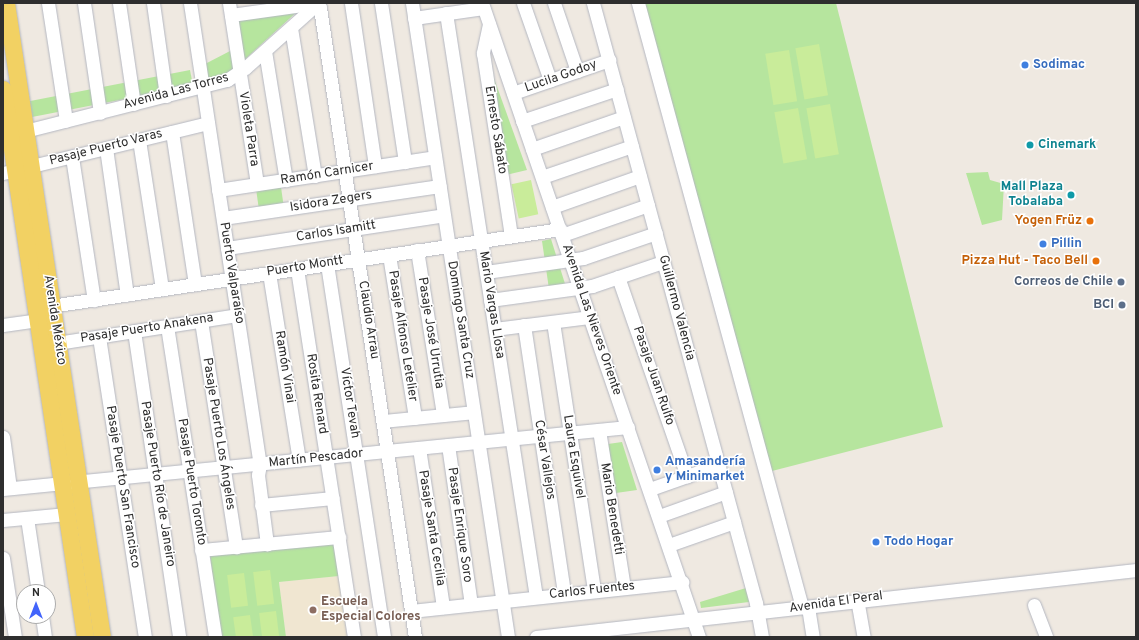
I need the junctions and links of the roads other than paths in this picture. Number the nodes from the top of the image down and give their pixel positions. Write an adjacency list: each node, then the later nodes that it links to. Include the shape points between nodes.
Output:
1 (6, 3): 38 (main road, Avenida México)
2 (48, 3): 34 (street)
3 (84, 3): 32 (street)
4 (119, 3): 31 (street)
5 (153, 3): 30 (street)
6 (190, 3): 26 (street, Puerto Valparaíso)
7 (318, 3): 16 (street); 20 (street, Avenida Las Torres); 48 (street, Claudio Arrau)
8 (351, 3): 46 (street)
9 (381, 3): 45 (street)
10 (412, 3): 18 (street, Domingo Santa Cruz)
11 (523, 3): 25 (street)
12 (554, 3): 23 (street)
13 (593, 3): 22 (street, Guillermo Valencia)
14 (638, 3): 151 (street)
15 (482, 5): 17 (street); 19 (street, Avenida Las Nieves Oriente)
16 (230, 9): 24 (street, Violeta Parra)
17 (446, 13): 18 (street); 65 (street, Mario Vargas Llosa)
18 (414, 18): 44 (street, Domingo Santa Cruz)
19 (489, 24): 29 (street, Avenida Las Nieves Oriente); 64 (street, Ernesto Sábato, via 483,53)
20 (291, 28): 21 (street, Avenida Las Torres); 49 (street)
21 (265, 51): 24 (street, Avenida Las Torres); 52 (street)
22 (609, 60): 23 (street, Lucila Godoy); 28 (street, Guillermo Valencia)
23 (577, 71): 25 (street, Lucila Godoy)
24 (240, 73): 26 (street, Avenida Las Torres); 53 (street, Violeta Parra)
25 (550, 80): 29 (street, Lucila Godoy)
26 (203, 87): 30 (street, Avenida Las Torres); 36 (street, Puerto Valparaíso)
27 (3, 89): 38 (main road, Avenida México)
28 (616, 89): 33 (street, Guillermo Valencia); 35 (street)
29 (513, 93): 35 (street, Avenida Las Nieves Oriente)
30 (166, 96): 31 (street, Avenida Las Torres)
31 (134, 104): 32 (street, Avenida Las Torres)
32 (100, 113): 34 (street, Avenida Las Torres)
33 (624, 117): 40 (street, Guillermo Valencia); 42 (street)
34 (66, 121): 38 (street, Avenida Las Torres)
35 (522, 121): 42 (street, Avenida Las Nieves Oriente)
36 (208, 123): 37 (street, Pasaje Puerto Varas); 55 (street, Puerto Valparaíso)
37 (172, 132): 39 (street, Pasaje Puerto Varas); 79 (street)
38 (13, 134): 47 (main road, Avenida México)
39 (139, 140): 41 (street, Pasaje Puerto Varas); 81 (street)
40 (632, 146): 50 (street, Guillermo Valencia); 51 (street)
41 (106, 148): 43 (street, Pasaje Puerto Varas); 82 (street)
42 (532, 149): 51 (street, Avenida Las Nieves Oriente)
43 (72, 157): 47 (street, Pasaje Puerto Varas); 83 (street)
44 (435, 157): 45 (street, Ramón Carnicer); 54 (street, Domingo Santa Cruz)
45 (405, 162): 46 (street, Ramón Carnicer)
46 (375, 166): 48 (street, Ramón Carnicer)
47 (16, 170): 85 (main road, Avenida México); 88 (main road, Avenida México)
48 (345, 171): 49 (street, Ramón Carnicer); 56 (street, Claudio Arrau)
49 (315, 176): 52 (street, Ramón Carnicer)
50 (640, 176): 57 (street, Guillermo Valencia); 58 (street)
51 (542, 177): 58 (street, Avenida Las Nieves Oriente)
52 (286, 180): 53 (street, Ramón Carnicer)
53 (257, 184): 55 (street, Ramón Carnicer)
54 (440, 186): 56 (street, Isidora Zegers); 59 (street, Domingo Santa Cruz)
55 (218, 190): 60 (street, Puerto Valparaíso)
56 (350, 199): 60 (street, Isidora Zegers); 61 (street, Claudio Arrau)
57 (648, 205): 62 (street, Puerto Montt); 63 (street, Guillermo Valencia)
58 (552, 207): 62 (street, Avenida Las Nieves Oriente)
59 (444, 215): 61 (street, Carlos Isamitt); 66 (street, Domingo Santa Cruz)
60 (223, 218): 67 (street, Puerto Valparaíso)
61 (354, 229): 67 (street, Carlos Isamitt); 70 (street, Claudio Arrau)
62 (561, 232): 64 (street, Puerto Montt); 71 (street, Avenida Las Nieves Oriente)
63 (656, 233): 71 (street); 72 (street, Guillermo Valencia)
64 (511, 236): 65 (street, Puerto Montt)
65 (481, 241): 66 (street, Puerto Montt); 75 (street, Mario Vargas Llosa)
66 (449, 246): 68 (street, Puerto Montt); 98 (street, Domingo Santa Cruz)
67 (227, 248): 78 (street, Puerto Valparaíso)
68 (418, 250): 69 (street, Puerto Montt); 99 (street, Pasaje José Urrutia)
69 (389, 255): 70 (street, Puerto Montt); 100 (street, Pasaje Alfonso Letelier)
70 (359, 259): 73 (street, Puerto Montt); 101 (street, Claudio Arrau)
71 (570, 260): 75 (street); 80 (street, Avenida Las Nieves Oriente)
72 (663, 262): 77 (street); 116 (street, Guillermo Valencia)
73 (327, 264): 74 (street, Puerto Montt); 112 (street, Víctor Tevah)
74 (296, 269): 76 (street, Puerto Montt); 113 (street, Rosita Renard)
75 (486, 272): 84 (street, Mario Vargas Llosa)
76 (269, 273): 78 (street, Puerto Montt); 114 (street, Ramón Vinai)
77 (618, 277): 80 (street); 120 (street, Pasaje Juan Rulfo)
78 (232, 279): 79 (street, Puerto Montt); 86 (street, Puerto Valparaíso)
79 (195, 284): 81 (street, Puerto Montt)
80 (580, 288): 84 (street); 87 (street, Avenida Las Nieves Oriente)
81 (162, 289): 82 (street, Puerto Montt)
82 (127, 295): 83 (street, Puerto Montt)
83 (94, 300): 85 (street, Puerto Montt)
84 (490, 300): 94 (street, Mario Vargas Llosa)
85 (51, 306): 97 (main road, Avenida México)
86 (237, 316): 89 (street, Pasaje Puerto Anakena); 115 (street, Puerto Valparaíso)
87 (590, 317): 90 (street); 102 (street, Avenida Las Nieves Oriente)
88 (38, 320): 91 (street); 122 (main road, Avenida México)
89 (201, 321): 93 (street, Pasaje Puerto Anakena); 117 (street, Pasaje Puerto Los Ángeles)
90 (553, 322): 92 (street); 104 (street, Laura Esquivel)
91 (3, 325)
92 (524, 325): 94 (street); 105 (street, César Vallejos)
93 (167, 326): 95 (street, Pasaje Puerto Anakena); 118 (street, Pasaje Puerto Toronto)
94 (495, 329): 107 (street, Mario Vargas Llosa)
95 (134, 331): 96 (street, Pasaje Puerto Anakena); 119 (street, Pasaje Puerto Río de Janeiro)
96 (99, 337): 97 (street, Pasaje Puerto Anakena); 121 (street, Pasaje Puerto San Francisco)
97 (57, 343): 122 (main road, Avenida México)
98 (474, 412): 99 (street); 108 (street, Domingo Santa Cruz)
99 (443, 415): 100 (street)
100 (414, 418): 101 (street)
101 (383, 421): 111 (street, Claudio Arrau)
102 (628, 427): 103 (street, Martín Pescador); 124 (street, Avenida Las Nieves Oriente)
103 (599, 430): 104 (street, Martín Pescador); 142 (street, Mario Benedetti)
104 (570, 433): 105 (street, Martín Pescador); 143 (street, Laura Esquivel)
105 (541, 436): 107 (street, Martín Pescador); 144 (street, César Vallejos)
106 (3, 437): 123 (street)
107 (512, 439): 108 (street, Martín Pescador); 145 (street, Mario Vargas Llosa)
108 (478, 442): 109 (street, Martín Pescador); 146 (street, Domingo Santa Cruz)
109 (448, 445): 110 (street, Martín Pescador); 148 (street, Pasaje Enrique Soro)
110 (419, 448): 111 (street, Martín Pescador); 150 (street, Pasaje Santa Cecilia)
111 (387, 452): 112 (street, Martín Pescador); 152 (street, Claudio Arrau)
112 (356, 455): 113 (street, Martín Pescador); 166 (street, Víctor Tevah)
113 (327, 458): 114 (street, Martín Pescador); 126 (street, Rosita Renard)
114 (299, 460): 115 (street, Martín Pescador)
115 (260, 464): 117 (street, Martín Pescador); 127 (street, Puerto Valparaíso)
116 (718, 464): 120 (street); 125 (street, Guillermo Valencia)
117 (224, 468): 118 (street, Martín Pescador); 136 (street, Pasaje Puerto Los Ángeles)
118 (189, 471): 119 (street, Martín Pescador); 137 (street, Pasaje Puerto Toronto)
119 (155, 474): 121 (street, Martín Pescador); 163 (street, Pasaje Puerto Río de Janeiro)
120 (687, 476): 124 (street)
121 (120, 478): 122 (street, Martín Pescador); 162 (street, Pasaje Puerto San Francisco)
122 (70, 482): 123 (street, Martín Pescador); 128 (main road, Avenida México); 161 (main road, Avenida México)
123 (7, 488)
124 (650, 489): 129 (street, Avenida Las Nieves Oriente)
125 (726, 492): 129 (street); 132 (street, Guillermo Valencia)
126 (333, 498): 127 (street); 133 (street, Rosita Renard)
127 (261, 505): 134 (street, Puerto Valparaíso)
128 (67, 514): 130 (street); 160 (main road, Avenida México)
129 (659, 516): 135 (street, Avenida Las Nieves Oriente)
130 (27, 518): 131 (street); 141 (street)
131 (3, 520)
132 (734, 522): 135 (street); 153 (street, Guillermo Valencia)
133 (339, 537): 134 (street); 165 (street, Rosita Renard)
134 (267, 544): 136 (street)
135 (669, 544): 140 (street, Avenida Las Nieves Oriente)
136 (236, 547): 137 (street)
137 (201, 550): 164 (street, Pasaje Puerto Toronto)
138 (3, 558): 158 (street)
139 (1136, 570): 147 (street, Avenida El Peral)
140 (682, 582): 142 (street, Carlos Fuentes); 154 (street, Avenida Las Nieves Oriente)
141 (37, 584)
142 (624, 588): 143 (street, Carlos Fuentes)
143 (594, 591): 144 (street, Carlos Fuentes)
144 (564, 594): 145 (street, Carlos Fuentes)
145 (536, 597): 146 (street, Carlos Fuentes)
146 (503, 600): 148 (street, Carlos Fuentes); 168 (street, Domingo Santa Cruz)
147 (857, 600): 151 (street, Avenida El Peral); 173 (street)
148 (471, 604): 150 (street, Carlos Fuentes)
149 (1034, 605): 174 (street)
150 (443, 607): 152 (street, Carlos Fuentes)
151 (805, 607): 153 (street, Avenida El Peral); 172 (street)
152 (411, 610): 167 (street, Claudio Arrau)
153 (758, 613): 154 (street, Avenida El Peral); 171 (street, Guillermo Valencia)
154 (695, 622): 156 (street, Avenida El Peral); 170 (street, Avenida Las Nieves Oriente)
155 (43, 624): 159 (street)
156 (632, 632): 157 (street, Avenida El Peral)
157 (581, 635): 169 (street, Avenida El Peral)
158 (15, 637)
159 (45, 637)
160 (85, 637)
161 (102, 637)
162 (145, 637)
163 (179, 637)
164 (215, 637)
165 (354, 637)
166 (384, 637)
167 (415, 637)
168 (508, 637)
169 (536, 637)
170 (699, 637)
171 (762, 637)
172 (813, 637)
173 (864, 637)
174 (1046, 637)

